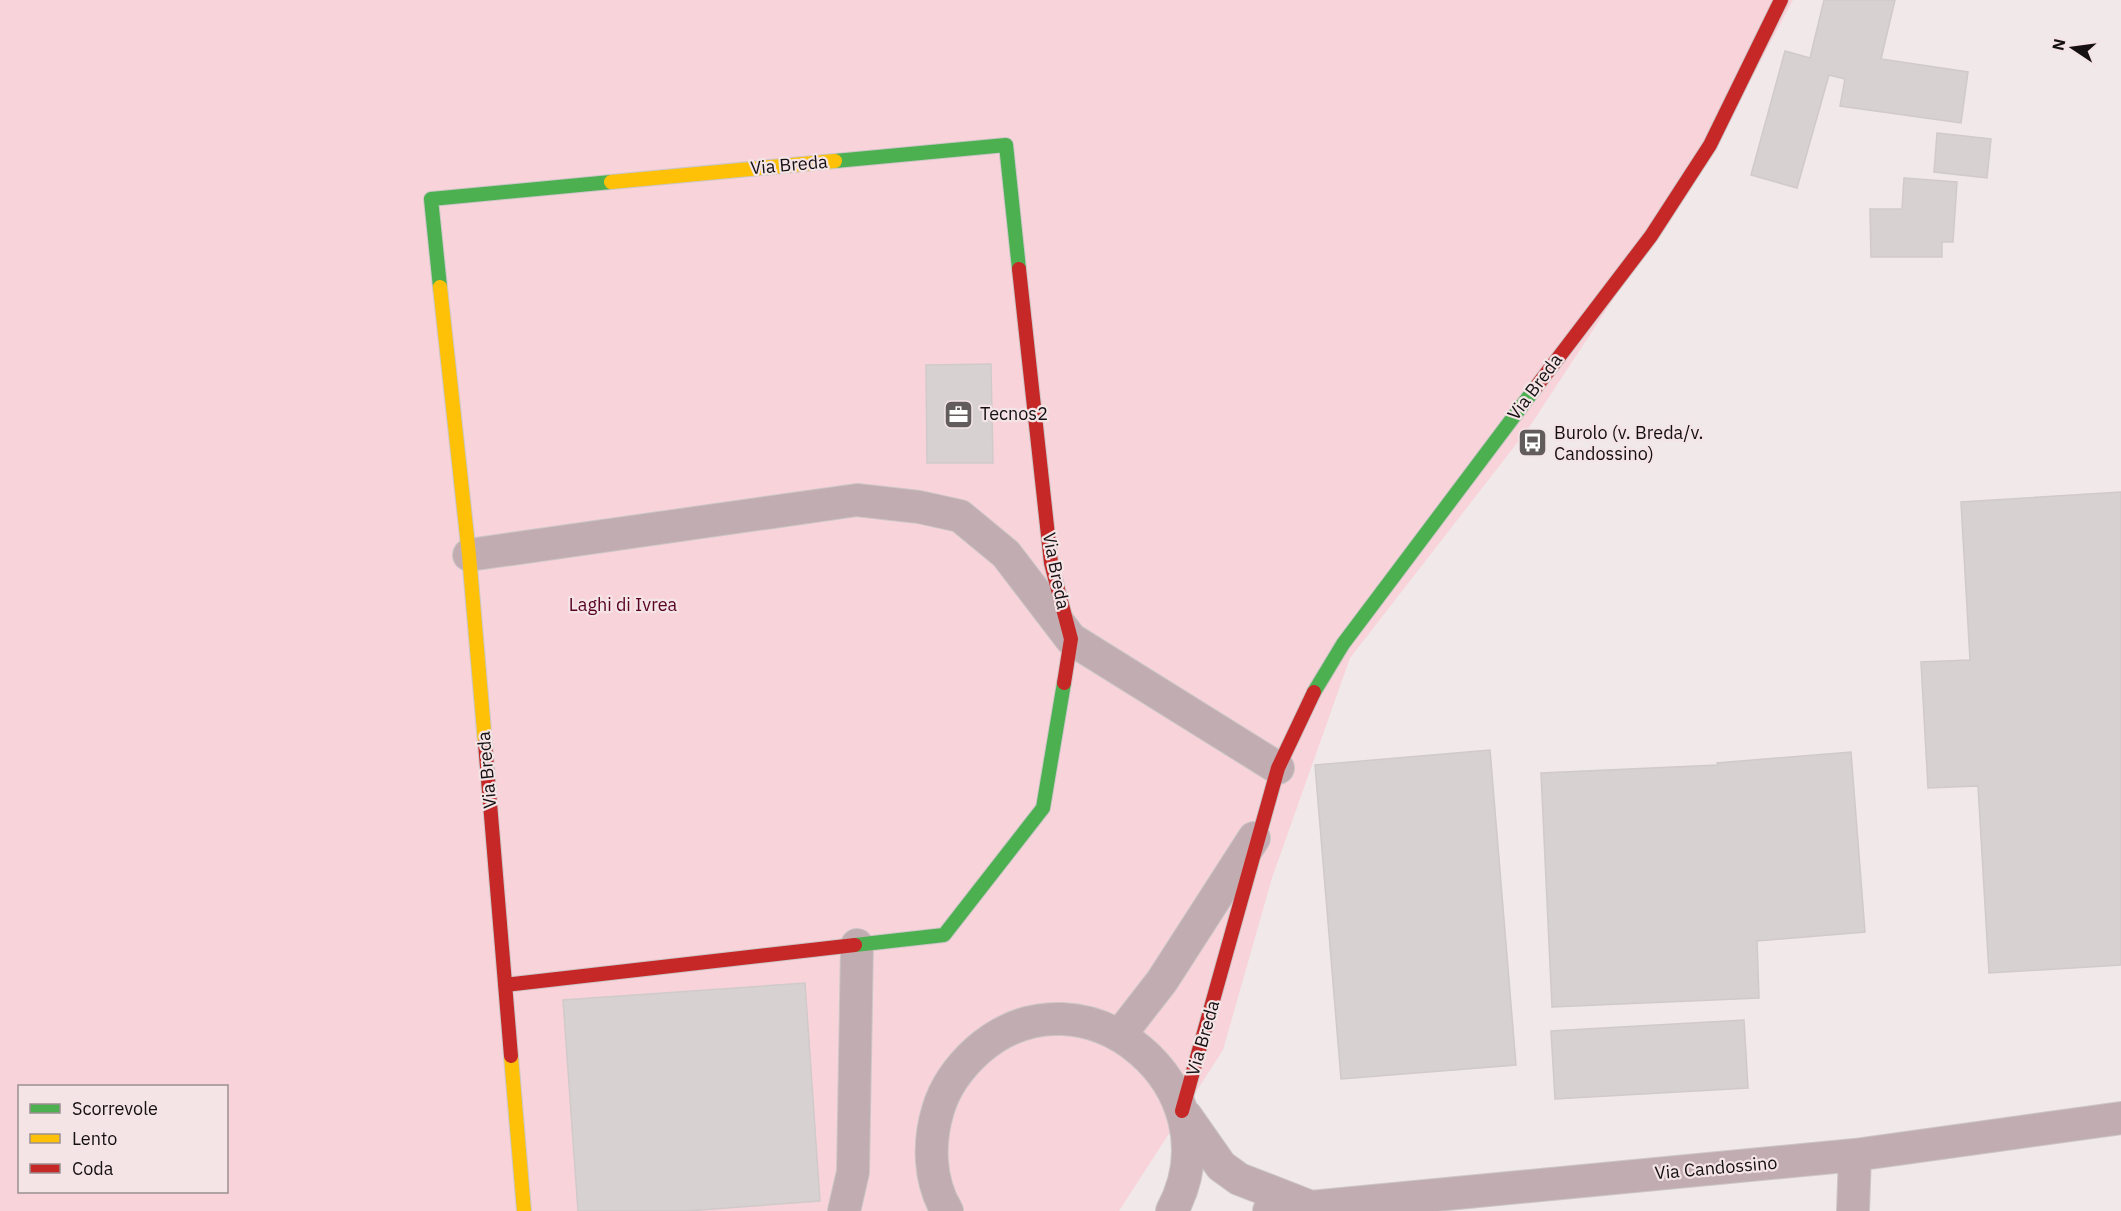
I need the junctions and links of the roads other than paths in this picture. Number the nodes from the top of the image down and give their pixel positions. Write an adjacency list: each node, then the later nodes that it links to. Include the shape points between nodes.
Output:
1 (1781, 0): 4 (street, Via Breda, via 1710,145 1651,236 1343,644 1304,709)
2 (469, 555): 3 (street, Via Breda, via 857,500 919,507 960,516 1006,554); 3 (street, Via Breda, via 431,199 1006,145 1051,563); 7 (street, Via Breda)
3 (1071, 639): 4 (street, Via Breda); 6 (street, Via Breda, via 1042,808 944,935)
4 (1278, 768): 5 (street, Via Breda)
5 (1262, 827): 8 (street, Via Breda, via 1162,981); 9 (street, Via Breda)
6 (857, 945): 7 (street, Via Breda); 14 (street, via 853,1172)
7 (505, 985): 13 (street, Via Breda)
8 (1120, 1035): 9 (street, via 1156,1064 1169,1081); 15 (street, via 1086,1023 1042,1022 1000,1035 967,1060 948,1084 933,1124 932,1166)
9 (1182, 1111): 12 (street, Via Candossino, via 1221,1166 1239,1179); 16 (street, via 1187,1131 1186,1172)
10 (2121, 1118): 11 (street, Via Candossino)
11 (1855, 1155): 12 (street, Via Candossino); 18 (street)
12 (1311, 1206): 17 (street, Via Candossino)
13 (524, 1211)
14 (844, 1211)
15 (947, 1211)
16 (1172, 1211)
17 (1269, 1211)
18 (1853, 1211)

